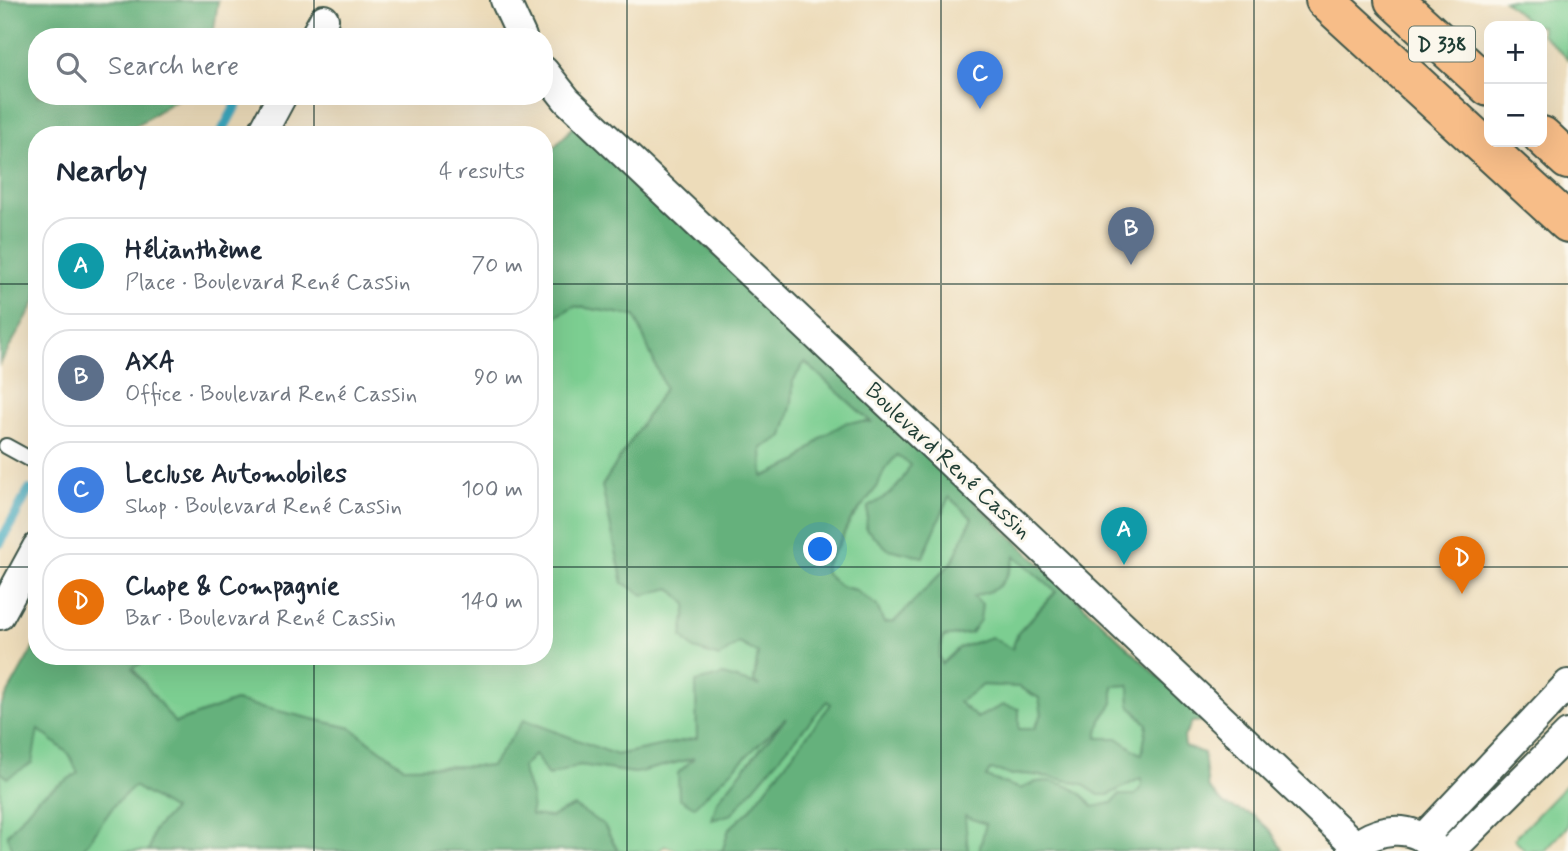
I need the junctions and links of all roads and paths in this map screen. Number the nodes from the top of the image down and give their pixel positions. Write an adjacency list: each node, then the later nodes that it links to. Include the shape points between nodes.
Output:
1 (505, 0): 4 (street)
2 (1325, 0): 11 (main road, D 338)
3 (1394, 0): 6 (main road, D 338)
4 (518, 28)
5 (553, 82): 19 (street, Boulevard René Cassin)
6 (1485, 84)
7 (277, 105): 8 (street)
8 (266, 126)
9 (1547, 141): 10 (main road)
10 (1568, 160)
11 (1568, 223)
12 (6, 446): 13 (lane)
13 (28, 458)
14 (28, 564): 15 (street)
15 (0, 615)
16 (1568, 684): 18 (street)
17 (1568, 734): 20 (street)
18 (1430, 845): 19 (street, via 1414,833 1398,830 1379,832)
19 (1354, 848)
20 (1451, 851)

